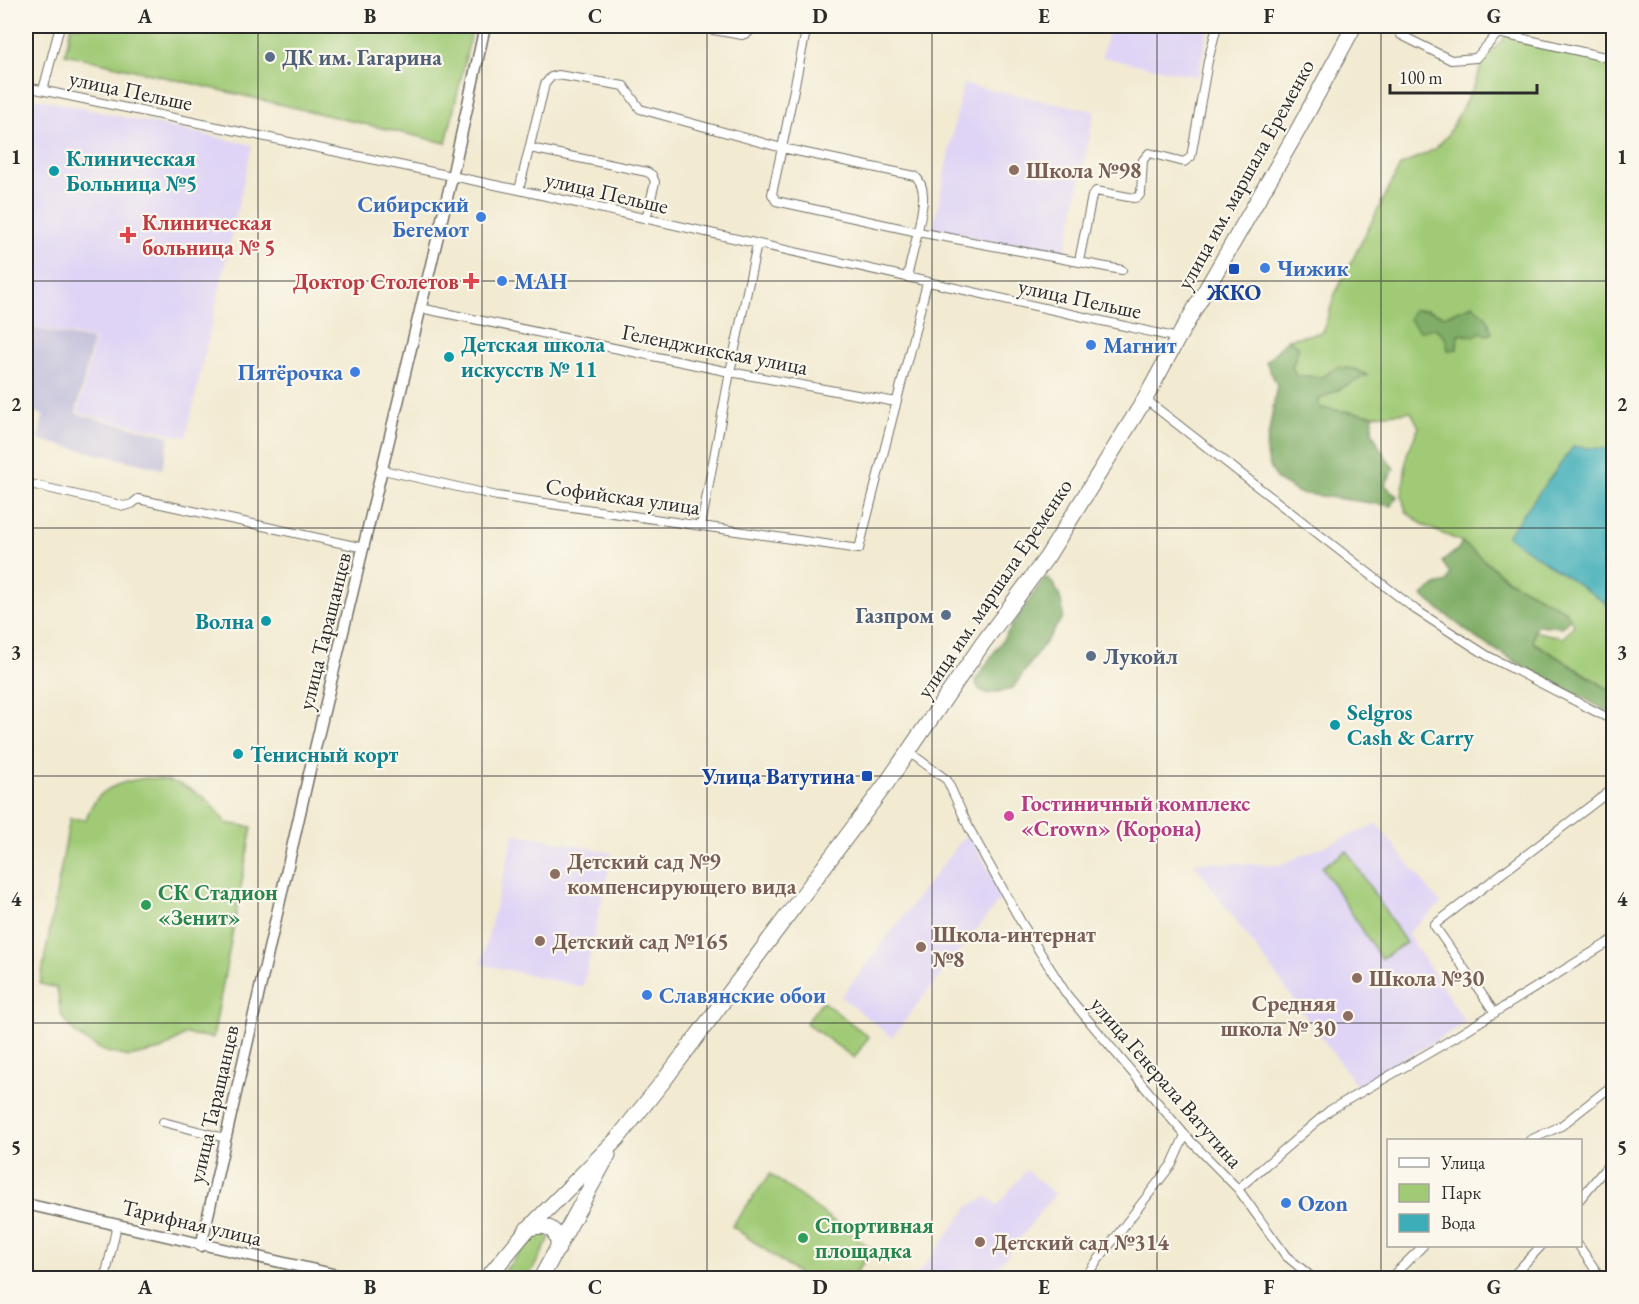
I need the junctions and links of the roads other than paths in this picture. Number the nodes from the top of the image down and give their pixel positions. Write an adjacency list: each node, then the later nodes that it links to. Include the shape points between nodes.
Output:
1 (60, 26): 11 (street)
2 (486, 26): 14 (street, улица Таращанцев)
3 (691, 26): 4 (street, via 742,35)
4 (753, 26)
5 (807, 26): 13 (street)
6 (1217, 26): 19 (street, via 1191,157 1184,162 1149,153 1145,156 1138,197 1096,191)
7 (1354, 26): 24 (highway, улица им. маршала Еременко)
8 (1396, 26): 9 (street, via 1401,35 1451,60 1476,58 1498,33)
9 (1613, 58)
10 (26, 87): 11 (street, улица Пельше)
11 (43, 90): 14 (street, улица Пельше)
12 (530, 148): 13 (street, via 544,84 558,75 624,86 640,109); 15 (street); 16 (street, via 652,175 656,182)
13 (782, 148): 17 (street, via 915,177 924,190); 17 (street, via 772,194 776,201)
14 (452, 177): 15 (street, улица Пельше); 23 (street, улица Таращанцев)
15 (519, 190): 16 (street, улица Пельше)
16 (646, 219): 18 (street, улица Пельше)
17 (918, 232): 19 (street); 21 (street)
18 (758, 244): 21 (street, улица Пельше); 25 (street)
19 (1079, 261): 20 (street)
20 (1122, 270)
21 (910, 278): 22 (street, улица Пельше)
22 (927, 283): 24 (street, улица Пельше); 27 (street)
23 (420, 308): 25 (street, Геленджикская улица); 28 (street, улица Таращанцев)
24 (1178, 338): 26 (highway, улица им. маршала Еременко)
25 (730, 372): 27 (street, Геленджикская улица); 30 (street)
26 (1145, 399): 32 (street, via 1416,610 1488,656); 33 (highway, улица им. маршала Еременко, via 1047,557)
27 (896, 402): 30 (street, Софийская улица, via 859,549)
28 (383, 470): 30 (street, Софийская улица, via 497,496); 31 (street, улица Таращанцев)
29 (26, 483): 31 (street, via 124,506 138,499)
30 (701, 526)
31 (364, 548): 40 (street, улица Таращанцев)
32 (1614, 721)
33 (909, 752): 39 (street, улица Генерала Ватутина, via 946,780 1021,921 1067,994); 41 (highway, улица им. маршала Еременко)
34 (1614, 788): 36 (street, via 1434,925)
35 (1614, 939): 36 (street)
36 (1495, 1013): 44 (street, via 1330,1110)
37 (1614, 1084): 42 (street, via 1561,1126)
38 (163, 1122): 40 (street)
39 (1185, 1135): 44 (street, улица Генерала Ватутина); 58 (street, via 1172,1164)
40 (225, 1138): 49 (street, улица Таращанцев)
41 (617, 1139): 48 (highway); 53 (highway)
42 (1532, 1139)
43 (1614, 1158): 45 (street)
44 (1238, 1189): 59 (street, улица Генерала Ватутина, via 1286,1256)
45 (1582, 1198)
46 (26, 1204): 47 (street, Тарифная улица)
47 (117, 1225): 49 (street, Тарифная улица); 54 (street)
48 (527, 1230): 53 (highway, via 548,1227 556,1234); 56 (highway)
49 (201, 1245): 55 (street, Тарифная улица)
50 (1421, 1247): 60 (street)
51 (1539, 1247): 61 (street)
52 (1580, 1247): 62 (street)
53 (558, 1250): 57 (highway)
54 (105, 1278)
55 (349, 1278)
56 (487, 1278)
57 (541, 1278)
58 (1084, 1278)
59 (1313, 1278)
60 (1390, 1278)
61 (1511, 1278)
62 (1601, 1278)

